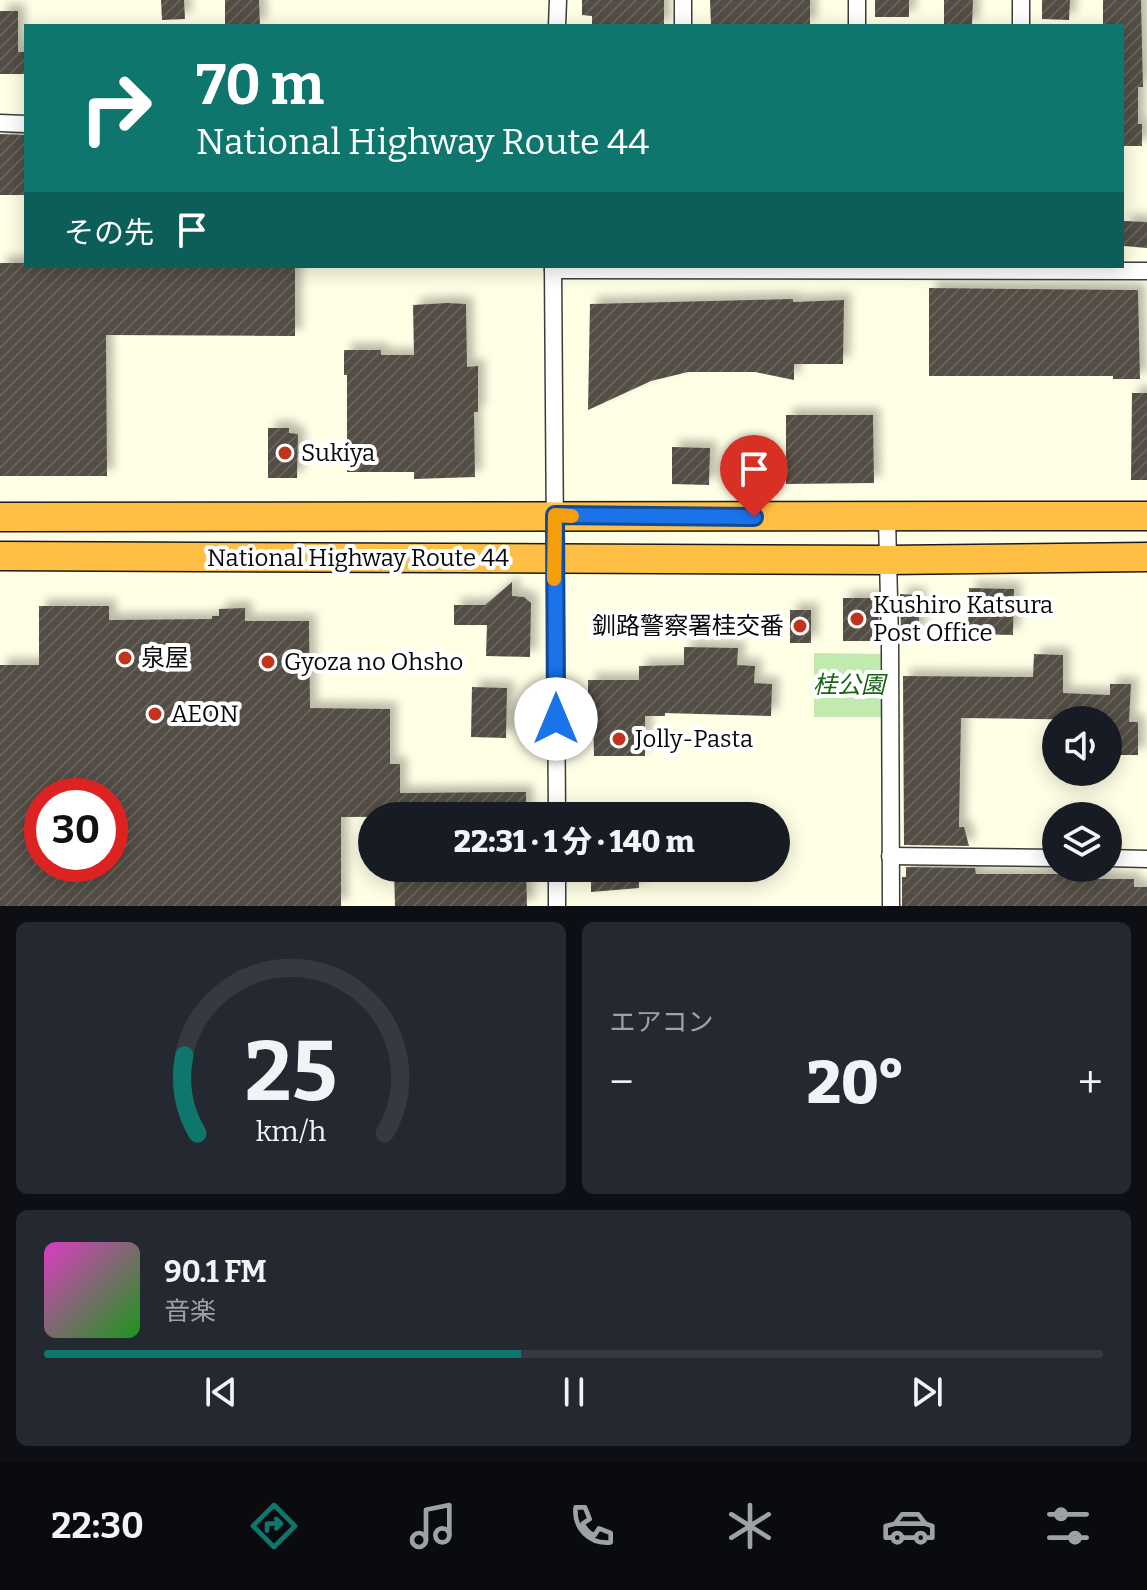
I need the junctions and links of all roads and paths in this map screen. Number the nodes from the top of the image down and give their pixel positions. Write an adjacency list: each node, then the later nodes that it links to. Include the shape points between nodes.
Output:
1 (558, 0): 5 (street)
2 (683, 0): 6 (street)
3 (857, 0): 7 (street)
4 (1021, 0): 8 (street)
5 (557, 24)
6 (683, 24)
7 (857, 24)
8 (1021, 24)
9 (0, 123): 10 (street)
10 (24, 124)
11 (553, 268): 12 (street); 16 (street)
12 (682, 269): 13 (street)
13 (858, 269): 14 (street)
14 (1023, 269): 15 (street)
15 (1147, 271)
16 (555, 515): 18 (highway, National Highway Route 44); 19 (highway, National Highway Route 44); 22 (street)
17 (1147, 516): 19 (highway, National Highway Route 44)
18 (0, 517)
19 (887, 518): 23 (street)
20 (0, 556): 22 (highway, National Highway Route 44)
21 (1147, 557): 23 (highway, National Highway Route 44)
22 (554, 558): 23 (highway, National Highway Route 44); 24 (street)
23 (888, 560): 25 (street)
24 (557, 802)
25 (890, 856): 26 (street); 31 (street)
26 (1042, 858)
27 (1122, 858): 28 (street)
28 (1147, 859)
29 (557, 882): 30 (street)
30 (557, 906)
31 (891, 906)

